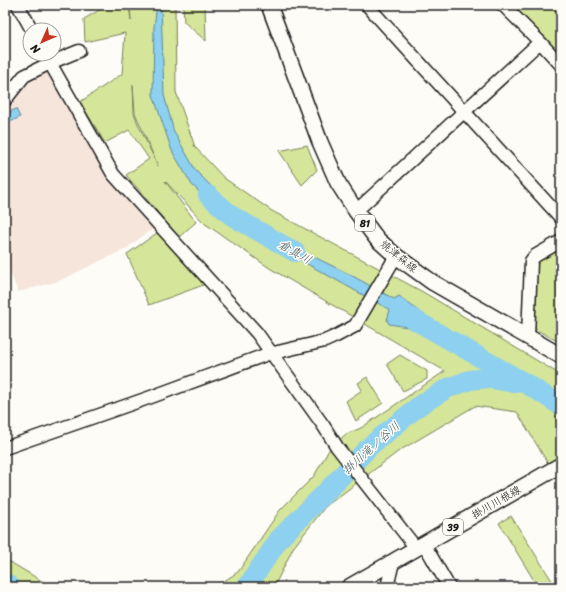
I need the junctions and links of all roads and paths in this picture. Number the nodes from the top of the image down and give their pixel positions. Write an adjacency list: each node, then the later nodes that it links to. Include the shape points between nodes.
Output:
1 (18, 5): 5 (street)
2 (269, 5): 14 (main road, 焼津森線 / 81, via 329,162 338,183)
3 (366, 5): 13 (street)
4 (503, 5): 6 (street)
5 (28, 22)
6 (540, 42): 11 (street); 13 (street)
7 (79, 51): 8 (street)
8 (62, 55)
9 (43, 62): 12 (street, via 24,76)
10 (50, 62): 19 (street, via 113,174 258,333)
11 (561, 66)
12 (5, 100)
13 (464, 112): 14 (street); 15 (street)
14 (356, 211): 17 (main road, 焼津森線 / 81, via 377,239)
15 (561, 218)
16 (561, 241): 18 (street, via 531,260)
17 (396, 256): 18 (main road, 焼津森線 / 81, via 432,282); 19 (street, via 355,326 319,342)
18 (528, 337): 20 (main road, 焼津森線 / 81)
19 (272, 353): 21 (street); 23 (street, via 338,448)
20 (561, 356)
21 (5, 448)
22 (560, 466): 23 (main road, 掛川川根線 / 39)
23 (420, 546): 24 (main road, 掛川川根線 / 39); 27 (street)
24 (393, 562): 25 (main road, 掛川川根線 / 39); 26 (street)
25 (349, 587)
26 (387, 587)
27 (449, 587)

